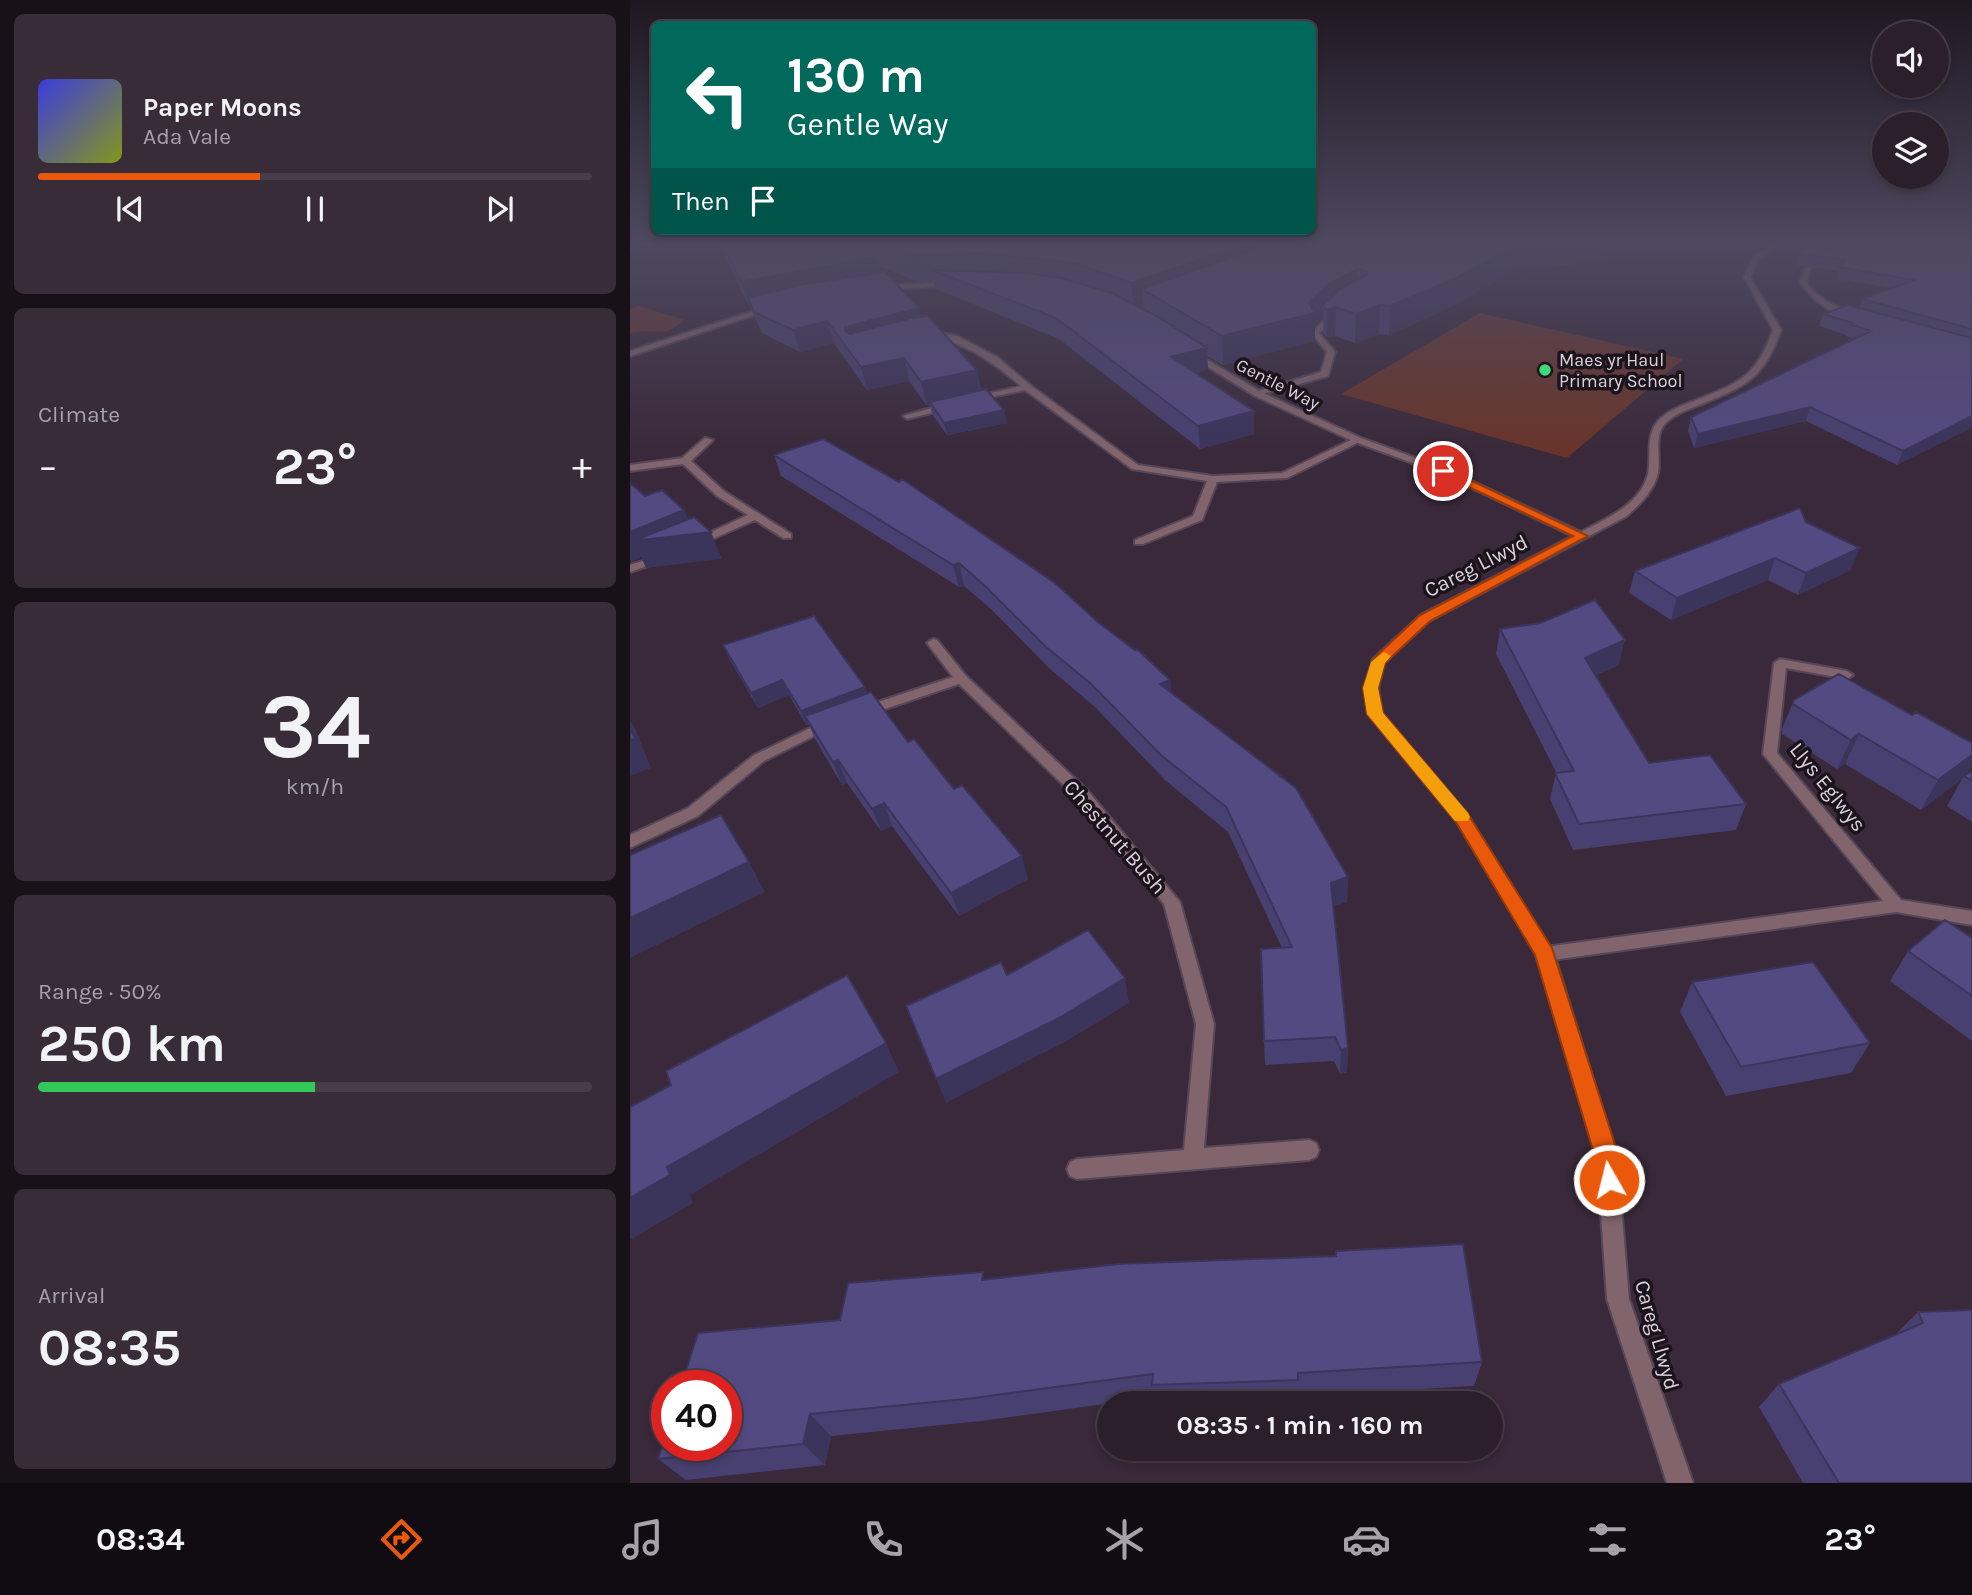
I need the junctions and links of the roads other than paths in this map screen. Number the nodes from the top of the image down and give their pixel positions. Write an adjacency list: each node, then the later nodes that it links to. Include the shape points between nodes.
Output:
1 (762, 312): 8 (street)
2 (1339, 312): 10 (street, via 1315,332 1331,352 1325,374)
3 (1767, 312): 19 (street, Careg Llwyd, via 1777,330 1762,368 1743,385 1683,409 1661,424 1652,475 1640,499 1623,514)
4 (1846, 312): 5 (street)
5 (1858, 316)
6 (918, 335): 9 (street, via 930,332 954,338 994,359)
7 (1179, 346): 10 (street, Gentle Way)
8 (630, 354)
9 (1027, 387): 11 (street); 16 (street, via 1135,467)
10 (1258, 394): 13 (street, Gentle Way)
11 (907, 416)
12 (708, 440): 14 (street)
13 (1358, 440): 16 (street, via 1284,476); 19 (street, Gentle Way, via 1443,471)
14 (685, 461): 15 (street); 17 (street, via 721,494)
15 (630, 468)
16 (1213, 479): 20 (street, via 1198,518)
17 (755, 516): 18 (street); 21 (street)
18 (787, 536)
19 (1582, 536): 30 (street, Careg Llwyd, via 1425,618 1378,662 1371,688 1375,714 1462,818)
20 (1139, 542)
21 (685, 547)
22 (674, 552): 23 (street)
23 (630, 569)
24 (933, 643): 26 (street, Chestnut Bush)
25 (1847, 675): 28 (street, Llys Eglwys, via 1780,663 1770,754)
26 (961, 680): 27 (street, via 846,718 759,758 693,813); 32 (street, Chestnut Bush, via 1083,795 1172,902 1205,1024)
27 (630, 842)
28 (1896, 906): 29 (street); 30 (street)
29 (1972, 918)
30 (1545, 954): 34 (street, Careg Llwyd, via 1607,1157 1618,1299)
31 (1310, 1150): 32 (street)
32 (1193, 1158): 33 (street)
33 (1077, 1169)
34 (1680, 1483)

